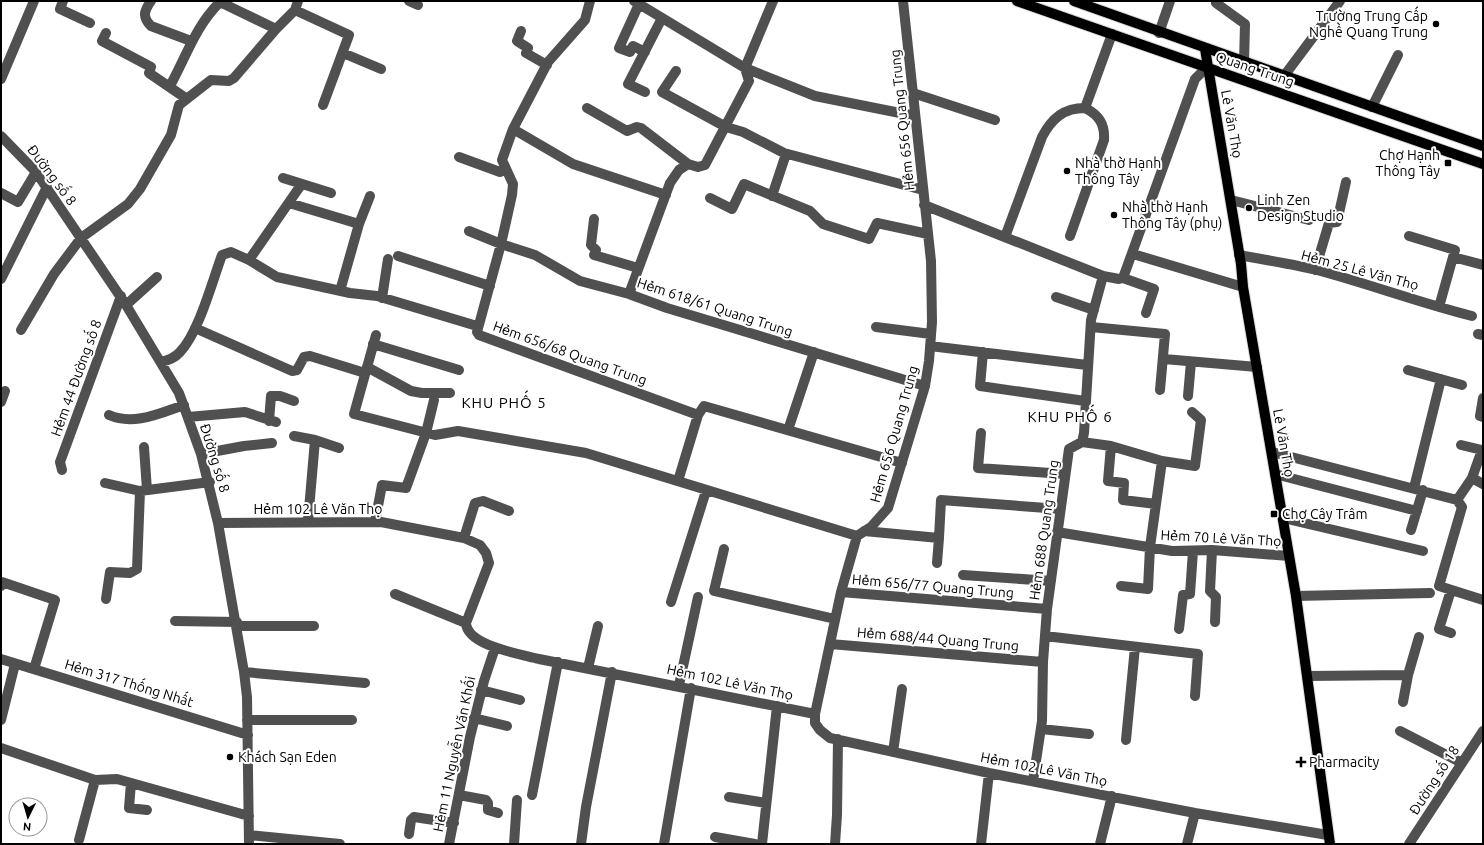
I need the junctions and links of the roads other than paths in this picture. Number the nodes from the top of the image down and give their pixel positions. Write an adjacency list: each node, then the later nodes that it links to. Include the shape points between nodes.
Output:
1 (34, 1): 33 (street)
2 (63, 1): 15 (street, via 60,9)
3 (151, 1): 21 (street, via 144,14 151,26)
4 (590, 1): 27 (street, via 585,20)
5 (773, 1): 30 (street)
6 (904, 1): 36 (street, Hẻm 656 Quang Trung)
7 (1017, 1): 20 (main road, Quang Trung)
8 (1074, 1): 19 (main road, Quang Trung)
9 (1170, 1): 19 (street)
10 (1217, 1): 26 (street, via 1216,3 1245,24)
11 (1340, 1): 32 (street)
12 (637, 3): 14 (street); 23 (street, via 619,48 630,52 633,46)
13 (296, 5): 16 (street); 24 (street, via 349,35)
14 (662, 18): 23 (street); 30 (street)
15 (90, 24)
16 (276, 29): 21 (street, via 220,2 206,16); 37 (street, via 234,78 229,81 212,80)
17 (521, 31): 27 (street, via 517,41 528,48 526,53)
18 (106, 33): 34 (street, via 102,41 151,67 149,72)
19 (1159, 33): 22 (main road, Quang Trung)
20 (1112, 34): 28 (main road, Quang Trung); 41 (street)
21 (191, 41): 34 (street)
22 (1205, 49): 26 (main road, Quang Trung); 28 (main road, Lê Văn Thọ)
23 (645, 52): 35 (street, via 628,84)
24 (343, 53): 29 (street); 38 (street)
25 (1398, 55): 39 (street)
26 (1244, 63): 32 (main road, Quang Trung)
27 (547, 64): 45 (street)
28 (1207, 67): 51 (main road, Quang Trung); 65 (main road, Lê Văn Thọ); 78 (street, via 1195,79)
29 (380, 68)
30 (745, 68): 42 (street, via 815,96); 44 (street, via 749,81)
31 (676, 71): 44 (street, via 662,92)
32 (1284, 76): 39 (main road, Quang Trung)
33 (1, 78)
34 (170, 86): 37 (street)
35 (645, 92)
36 (913, 92): 42 (street, Hẻm 656 Quang Trung); 43 (street)
37 (187, 99): 76 (street, via 179,105 171,135 140,189 128,204)
38 (323, 105)
39 (1372, 107): 47 (main road, Quang Trung)
40 (587, 108): 50 (street, via 627,131 642,128)
41 (1085, 108): 73 (street, via 1100,118 1104,140); 75 (street, via 1064,112 1047,127)
42 (915, 116): 58 (street, Hẻm 656 Quang Trung)
43 (995, 120)
44 (726, 127): 48 (street, via 743,132); 50 (street, via 705,165 698,167)
45 (513, 129): 52 (street, via 502,160); 61 (street, via 573,164)
46 (1, 136): 53 (street, Đường số 8)
47 (1483, 146)
48 (786, 154): 58 (street); 63 (street)
49 (458, 157): 52 (street, via 500,172)
50 (688, 164): 61 (street, via 679,170)
51 (1483, 164)
52 (505, 168): 77 (street, via 513,184)
53 (36, 172): 57 (street, Đường số 8); 59 (street, via 18,202)
54 (284, 178): 56 (street)
55 (1346, 182): 86 (street, via 1337,222 1329,223)
56 (302, 185): 60 (street); 66 (street)
57 (46, 187): 76 (street, Đường số 8); 90 (street)
58 (923, 190): 67 (street, Hẻm 656 Quang Trung)
59 (1, 193)
60 (331, 193)
61 (666, 195): 85 (street)
62 (370, 196): 70 (street)
63 (772, 196): 64 (street, via 744,184 732,209); 72 (street, via 810,212 823,224 869,239 877,223)
64 (710, 198)
65 (1231, 200): 69 (street); 79 (main road, Lê Văn Thọ)
66 (289, 203): 70 (street); 83 (street)
67 (924, 205): 72 (street, Hẻm 656 Quang Trung); 75 (street)
68 (594, 219): 85 (street, via 591,245 596,250 594,255)
69 (1309, 220)
70 (359, 224): 93 (street)
71 (469, 231): 77 (street, Hẻm 618/61 Quang Trung)
72 (928, 234): 107 (street, Hẻm 656 Quang Trung, via 931,261)
73 (1070, 236)
74 (1409, 236): 81 (street, via 1455,250)
75 (1005, 237): 87 (street)
76 (81, 238): 97 (street, Đường số 8); 106 (street, via 54,274)
77 (501, 244): 91 (street); 94 (street, Hẻm 618/61 Quang Trung, via 535,255 580,281)
78 (1133, 254): 89 (street); 92 (street)
79 (1239, 255): 86 (street, Hẻm 25 Lê Văn Thọ); 92 (main road, Lê Văn Thọ)
80 (398, 256): 91 (street)
81 (1452, 257): 84 (street); 98 (street)
82 (388, 259): 96 (street)
83 (249, 260): 93 (street, Hẻm 656/68 Quang Trung, via 276,277); 105 (street, Hẻm 656/68 Quang Trung, via 231,252 222,255)
84 (1483, 265)
85 (638, 268): 94 (street)
86 (1315, 270): 98 (street, Hẻm 25 Lê Văn Thọ, via 1415,298)
87 (1104, 276): 89 (street, via 1119,280); 99 (street)
88 (157, 277): 97 (street)
89 (1122, 278): 100 (street, via 1154,289)
90 (1, 279)
91 (490, 286): 102 (street)
92 (1243, 287): 115 (main road, Lê Văn Thọ)
93 (340, 291): 96 (street, Hẻm 656/68 Quang Trung)
94 (629, 294): 109 (street, Hẻm 618/61 Quang Trung)
95 (1056, 297): 99 (street)
96 (382, 298): 102 (street, Hẻm 656/68 Quang Trung)
97 (124, 301): 112 (street, Đường số 8); 152 (street, Hẻm 44 Đường số 8, via 60,462)
98 (1439, 308): 101 (street, Hẻm 25 Lê Văn Thọ)
99 (1094, 310): 104 (street)
100 (1146, 313)
101 (1472, 316)
102 (477, 326): 134 (street, Hẻm 656/68 Quang Trung, via 479,335)
103 (876, 327): 107 (street)
104 (1091, 327): 111 (street, via 1165,334); 114 (street)
105 (194, 328): 112 (street, via 180,352 171,359); 116 (street, via 292,372 297,370 304,357 310,356)
106 (21, 330)
107 (931, 334): 108 (street, Hẻm 656 Quang Trung)
108 (930, 346): 110 (street); 121 (street, Hẻm 656 Quang Trung)
109 (814, 352): 121 (street, Hẻm 618/61 Quang Trung); 137 (street)
110 (983, 352): 114 (street); 128 (street, via 980,386)
111 (1164, 359): 113 (street); 122 (street)
112 (161, 362): 131 (street, Đường số 8)
113 (1191, 362): 115 (street); 125 (street)
114 (1087, 365): 128 (street)
115 (1257, 367): 148 (main road, Lê Văn Thọ)
116 (366, 370): 117 (street, via 375,340); 124 (street, via 411,391); 138 (street, via 354,414)
117 (459, 370)
118 (1408, 370): 119 (street)
119 (1441, 379): 120 (street); 160 (street)
120 (1462, 385)
121 (925, 386): 151 (street, Hẻm 656 Quang Trung)
122 (1160, 390)
123 (5, 391): 129 (street)
124 (450, 393)
125 (1188, 396)
126 (1483, 398): 136 (street, via 1480,416)
127 (434, 400): 138 (street)
128 (1085, 401): 142 (street)
129 (1, 402)
130 (294, 402): 135 (street, via 280,396 272,396 272,422 246,412)
131 (184, 405): 133 (street, via 131,420 120,420); 135 (street, Đường số 8)
132 (1192, 412): 150 (street, via 1201,420 1195,466)
133 (109, 415)
134 (698, 415): 137 (street, via 704,406); 156 (street)
135 (188, 417): 149 (street, Đường số 8)
136 (1483, 417)
137 (788, 430): 151 (street)
138 (426, 433): 156 (street, via 435,435 458,431 586,453); 170 (street, via 406,488 382,485)
139 (981, 433): 153 (street, via 978,468)
140 (294, 436): 141 (street)
141 (315, 440): 147 (street); 169 (street)
142 (1082, 442): 145 (street); 153 (street, Hẻm 688 Quang Trung, via 1069,449)
143 (272, 443): 149 (street)
144 (1462, 445): 155 (street, via 1482,450)
145 (1111, 446): 150 (street); 164 (street, via 1108,481 1124,483 1122,500)
146 (144, 447): 161 (street)
147 (339, 448)
148 (1272, 452): 154 (main road, Lê Văn Thọ); 160 (street)
149 (201, 454): 157 (street, Đường số 8)
150 (1162, 461): 164 (street)
151 (902, 463): 174 (street, Hẻm 656 Quang Trung, via 888,508 871,527)
152 (62, 470)
153 (1065, 474): 165 (street, Hẻm 688 Quang Trung)
154 (1275, 474): 167 (street); 168 (main road, Lê Văn Thọ)
155 (1472, 478): 159 (street); 163 (street)
156 (678, 481): 162 (street)
157 (210, 482): 161 (street); 171 (street, Đường số 8)
158 (105, 483): 161 (street)
159 (1483, 484)
160 (1418, 489): 163 (street); 167 (street)
161 (144, 491): 194 (street, via 137,569 130,573 110,572)
162 (706, 491): 174 (street); 196 (street)
163 (1457, 500): 188 (street, via 1462,507 1439,586)
164 (1156, 504): 177 (street)
165 (1060, 509): 173 (street, Hẻm 688 Quang Trung); 176 (street, via 941,500)
166 (509, 511): 175 (street, via 483,501 475,503)
167 (1417, 511): 172 (street)
168 (1283, 518): 181 (street); 182 (main road, Lê Văn Thọ)
169 (308, 521): 170 (street, Hẻm 102 Lê Văn Thọ); 171 (street, Hẻm 102 Lê Văn Thọ)
170 (375, 522): 175 (street, Hẻm 102 Lê Văn Thọ)
171 (218, 523): 202 (street, Đường số 8)
172 (1412, 530)
173 (1057, 532): 177 (street, Hẻm 70 Lê Văn Thọ); 185 (street, Hẻm 688 Quang Trung)
174 (860, 534): 176 (street); 189 (street)
175 (464, 538): 201 (street, Hẻm 102 Lê Văn Thọ, via 486,552 489,563)
176 (938, 538): 183 (street)
177 (1150, 547): 180 (street, Hẻm 70 Lê Văn Thọ, via 1172,552); 187 (street, via 1148,588)
178 (724, 549): 198 (street, via 714,591)
179 (1212, 550): 180 (street, Hẻm 70 Lê Văn Thọ); 182 (street, Hẻm 70 Lê Văn Thọ); 200 (street, via 1210,591 1216,597)
180 (1193, 551): 205 (street, via 1190,594 1183,595)
181 (1423, 551)
182 (1289, 556): 192 (main road, Lê Văn Thọ)
183 (938, 563)
184 (963, 575): 185 (street)
185 (1051, 582): 197 (street, Hẻm 688 Quang Trung)
186 (1, 586): 217 (street, via 2,582 55,600)
187 (1121, 586)
188 (1451, 590): 195 (street); 206 (street, via 1439,630)
189 (841, 592): 197 (street, Hẻm 656/77 Quang Trung); 198 (street)
190 (1430, 593): 192 (street)
191 (395, 594): 201 (street)
192 (1296, 596): 221 (main road, Lê Văn Thọ)
193 (698, 597): 223 (street)
194 (106, 599)
195 (1483, 600)
196 (671, 602)
197 (1047, 609): 207 (street, Hẻm 688 Quang Trung)
198 (835, 619): 209 (street)
199 (174, 621): 202 (street)
200 (1215, 622)
201 (466, 623): 211 (street, Hẻm 102 Lê Văn Thọ, via 466,629 472,636)
202 (237, 624): 203 (street); 218 (street, Đường số 8)
203 (314, 626)
204 (598, 626): 216 (street)
205 (1180, 629)
206 (1451, 633)
207 (1045, 636): 210 (street); 214 (street, Hẻm 688 Quang Trung)
208 (1419, 637): 220 (street)
209 (830, 644): 214 (street, Hẻm 688/44 Quang Trung); 231 (street)
210 (1135, 647): 227 (street, via 1198,654); 243 (street)
211 (495, 648): 213 (street, Hẻm 102 Lê Văn Thọ); 226 (street, Hẻm 11 Nguyễn Văn Khối)
212 (1, 659): 215 (street, Hẻm 317 Thống Nhất)
213 (558, 662): 216 (street, Hẻm 102 Lê Văn Thọ); 252 (street)
214 (1043, 662): 237 (street, Hẻm 688 Quang Trung)
215 (15, 664): 217 (street, Hẻm 317 Thống Nhất); 233 (street)
216 (588, 668): 219 (street, Hẻm 102 Lê Văn Thọ)
217 (34, 669): 241 (street, Hẻm 317 Thống Nhất)
218 (244, 672): 222 (street); 234 (street, Đường số 8)
219 (612, 672): 223 (street, Hẻm 102 Lê Văn Thọ); 270 (street)
220 (1408, 675): 221 (street); 229 (street)
221 (1308, 676): 265 (main road, Lê Văn Thọ)
222 (365, 683)
223 (679, 685): 224 (street, Hẻm 102 Lê Văn Thọ)
224 (691, 688): 230 (street, Hẻm 102 Lê Văn Thọ); 271 (street)
225 (902, 689): 245 (street)
226 (481, 690): 228 (street); 232 (street, Hẻm 11 Nguyễn Văn Khối)
227 (1195, 696)
228 (520, 700)
229 (1403, 702)
230 (777, 706): 231 (street, Hẻm 102 Lê Văn Thọ); 256 (street)
231 (815, 714): 242 (street, Hẻm 102 Lê Văn Thọ, via 815,723 820,730 830,738)
232 (474, 718): 236 (street); 251 (street, Hẻm 11 Nguyễn Văn Khối)
233 (1, 720)
234 (247, 720): 235 (street); 241 (street, Đường số 8)
235 (352, 720)
236 (507, 726)
237 (1041, 729): 240 (street); 249 (street, Hẻm 688 Quang Trung)
238 (1400, 731): 246 (street)
239 (1483, 731): 246 (street, Đường số 18)
240 (1089, 734)
241 (248, 735): 260 (street, Đường số 8)
242 (838, 740): 245 (street, Hẻm 102 Lê Văn Thọ); 274 (street, via 838,815)
243 (1126, 740)
244 (1, 748): 248 (street)
245 (893, 752): 247 (street, Hẻm 102 Lê Văn Thọ)
246 (1462, 763): 278 (street, Đường số 18)
247 (989, 773): 249 (street, Hẻm 102 Lê Văn Thọ); 275 (street)
248 (95, 780): 250 (street, via 117,779); 266 (street)
249 (1033, 781): 253 (street, Hẻm 102 Lê Văn Thọ)
250 (131, 783): 257 (street, via 129,808); 260 (street)
251 (459, 795): 258 (street, via 486,800 487,810); 261 (street, Hẻm 11 Nguyễn Văn Khối)
252 (532, 795)
253 (1112, 796): 259 (street, Hẻm 102 Lê Văn Thọ); 276 (street)
254 (729, 797): 256 (street)
255 (517, 800): 269 (street)
256 (766, 803): 273 (street)
257 (147, 810)
258 (498, 813)
259 (1195, 813): 265 (street, Hẻm 102 Lê Văn Thọ); 277 (street)
260 (249, 816): 264 (street, Đường số 8)
261 (454, 823): 262 (street, via 414,817 411,820); 268 (street, Hẻm 11 Nguyễn Văn Khối)
262 (409, 834)
263 (715, 838): 272 (street)
264 (249, 839): 267 (street)
265 (1329, 839)
266 (79, 840)
267 (340, 844)
268 (449, 844)
269 (514, 844)
270 (581, 844)
271 (664, 844)
272 (755, 844)
273 (762, 844)
274 (835, 844)
275 (981, 844)
276 (1100, 844)
277 (1187, 844)
278 (1409, 844)

